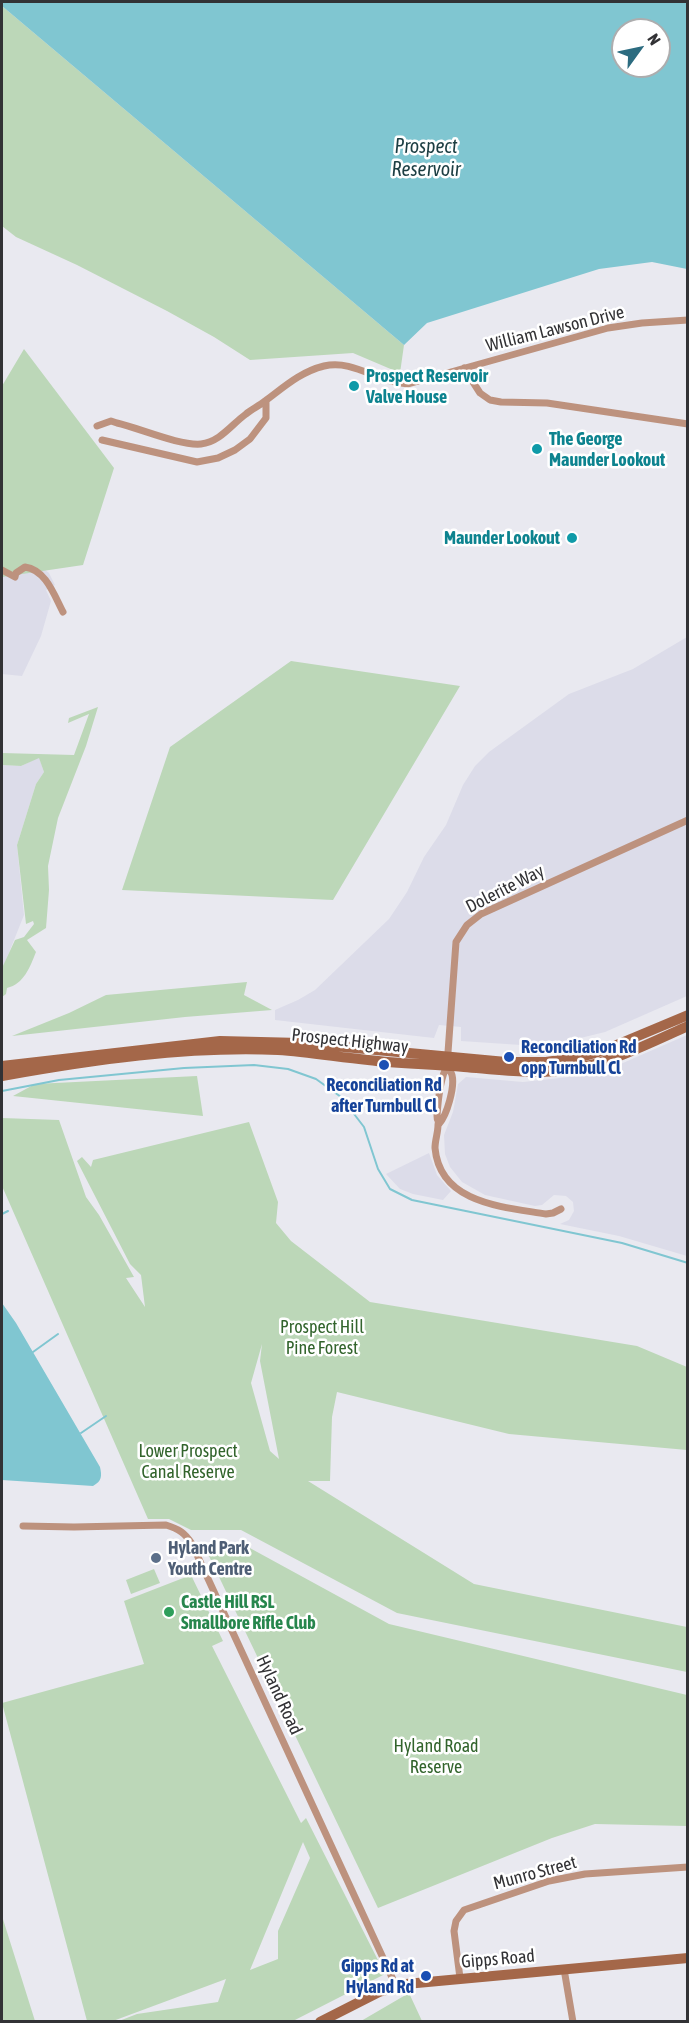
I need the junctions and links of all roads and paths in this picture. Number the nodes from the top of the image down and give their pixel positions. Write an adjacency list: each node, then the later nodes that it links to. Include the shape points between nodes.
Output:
1 (687, 320): 2 (street, William Lawson Drive, via 608,328)
2 (464, 368): 3 (street, William Lawson Drive, via 396,384 349,366 324,366 295,378); 4 (street, via 480,393 490,400 547,403)
3 (266, 401): 5 (street, William Lawson Drive, via 211,442 200,444 111,422); 6 (street, via 266,418 250,439 209,461 197,462)
4 (687, 424)
5 (97, 426)
6 (102, 440)
7 (2, 570): 8 (street, via 15,577 25,567 32,568 45,577)
8 (63, 612)
9 (687, 820): 12 (street, Dolerite Way, via 481,914 467,924 456,942)
10 (687, 1015): 12 (main road, Prospect Highway, via 611,1048 570,1059 522,1063)
11 (687, 1026): 12 (main road, Prospect Highway, via 624,1054 574,1069 520,1073)
12 (447, 1061): 13 (main road, Prospect Highway, via 328,1045 220,1041); 14 (main road, Prospect Highway, via 217,1050); 15 (street, Dolerite Way, via 452,1084 445,1118 435,1140 436,1155 449,1180 461,1192 490,1205 546,1214)
13 (2, 1066)
14 (2, 1076)
15 (561, 1209)
16 (23, 1526): 21 (street, Hyland Road, via 166,1525 186,1534)
17 (687, 1866): 20 (street, Munro Street, via 585,1874 464,1910 454,1931)
18 (687, 1959): 19 (main road, Gipps Road)
19 (564, 1969): 20 (main road, Gipps Road); 23 (street)
20 (460, 1978): 21 (main road, Gipps Road)
21 (396, 1986): 22 (main road, Gipps Road)
22 (320, 2022)
23 (573, 2022)

